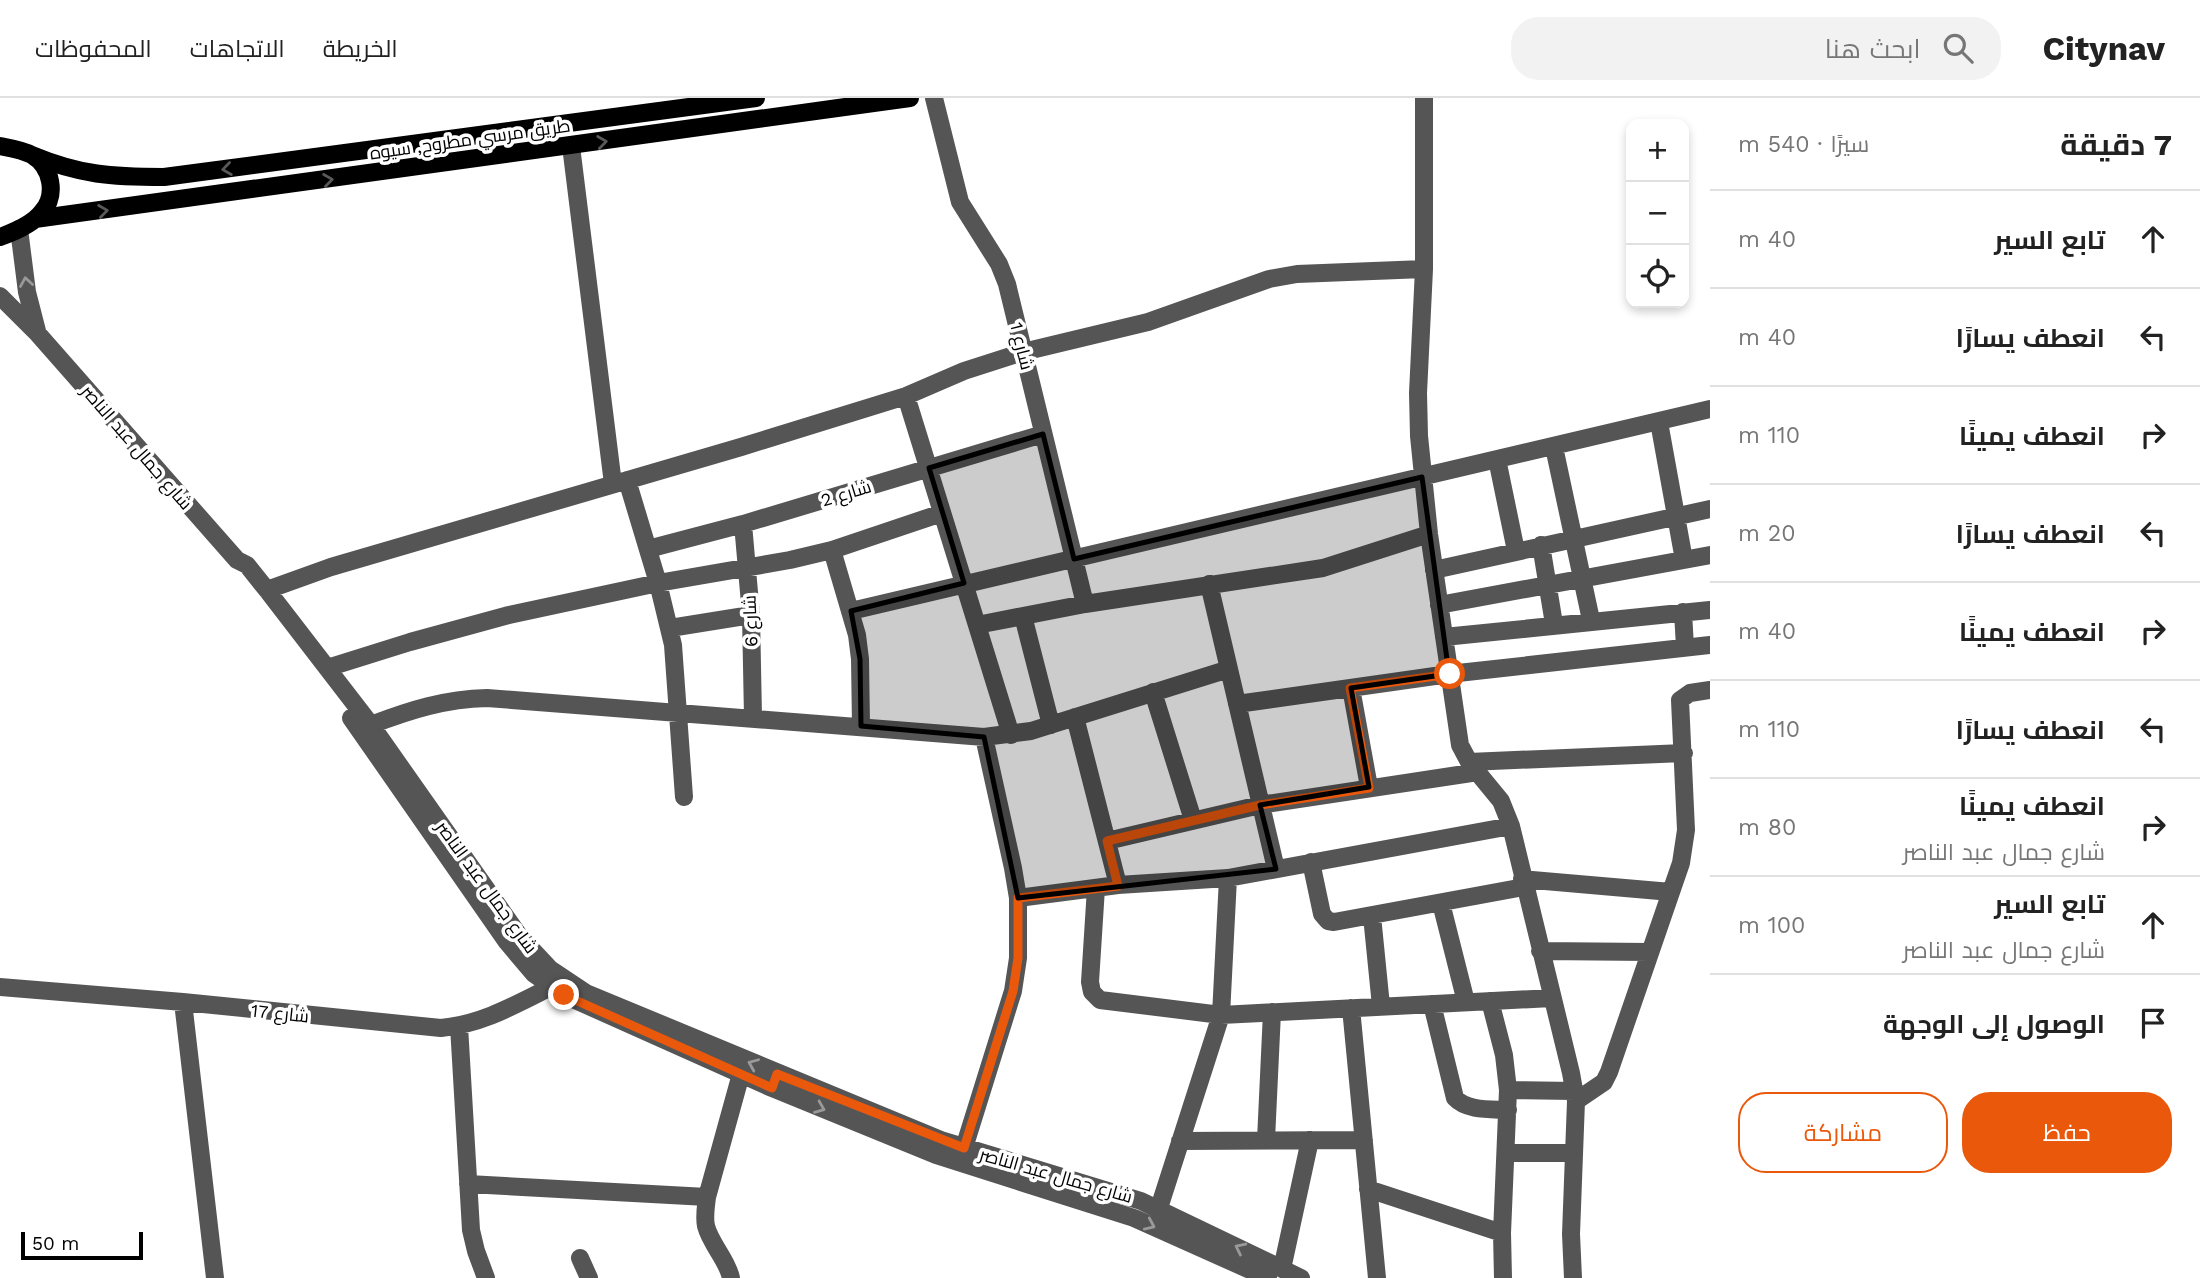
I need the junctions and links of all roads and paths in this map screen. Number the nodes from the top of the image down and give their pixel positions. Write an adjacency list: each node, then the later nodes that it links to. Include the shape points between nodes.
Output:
1 (756, 98): 7 (main road, طريق مرسي مطروح, سيوه, one-way to 7, via 164,177 95,175)
2 (910, 98): 6 (main road, طريق مرسي مطروح, سيوه, one-way to 2)
3 (934, 98): 13 (street, شارع 1, via 960,202 999,264)
4 (1424, 98): 10 (street)
5 (0, 146): 7 (main road, طريق مرسي مطروح, سيوه)
6 (571, 146): 8 (main road, طريق مرسي مطروح, سيوه, one-way to 6); 22 (street)
7 (32, 155): 8 (main road, via 47,171 51,192 43,212)
8 (27, 224): 9 (main road, طريق مرسي مطروح, سيوه); 12 (street, شارع جمال عبد الناصر, one-way to 8, via 27,292)
9 (0, 237)
10 (1424, 269): 13 (street, via 1269,279 1148,322); 21 (street, via 1418,413)
11 (0, 296): 12 (street, شارع جمال عبد الناصر)
12 (38, 334): 35 (street, شارع جمال عبد الناصر)
13 (1023, 352): 14 (street); 17 (street, شارع 1)
14 (906, 396): 20 (street); 22 (street)
15 (1710, 410): 16 (street)
16 (1659, 422): 18 (street); 25 (street)
17 (1043, 434): 20 (street, شارع 2); 34 (street, شارع 1)
18 (1554, 447): 19 (street); 28 (street)
19 (1497, 459): 21 (street); 32 (street)
20 (929, 468): 24 (street); 26 (street, شارع 2)
21 (1422, 477): 27 (street); 34 (street)
22 (620, 482): 30 (street); 44 (street)
23 (1710, 509): 25 (street)
24 (943, 513): 31 (street); 41 (street)
25 (1676, 515): 28 (street); 36 (street)
26 (743, 524): 30 (street, شارع 2); 37 (street, شارع 6)
27 (1429, 534): 38 (street); 42 (street, via 1323,568)
28 (1573, 538): 29 (street); 39 (street)
29 (1541, 545): 32 (street); 43 (street)
30 (648, 549): 40 (street)
31 (832, 550): 37 (street); 48 (street)
32 (1516, 551): 38 (street)
33 (1710, 555): 36 (street)
34 (1074, 559): 41 (street); 45 (street, شارع 1)
35 (237, 560): 44 (street, شارع جمال عبد الناصر, via 247,565); 95 (street, شارع جمال عبد الناصر, via 240,571 362,732 507,942)
36 (1684, 560): 39 (street)
37 (748, 568): 40 (street); 50 (street, شارع 6)
38 (1434, 570): 46 (street)
39 (1582, 579): 43 (street); 52 (street)
40 (658, 583): 55 (street); 59 (street, via 459,628)
41 (964, 583): 48 (street); 54 (street)
42 (1209, 584): 45 (street); 60 (street)
43 (1547, 585): 46 (street); 53 (street)
44 (267, 590): 59 (street, شارع جمال عبد الناصر)
45 (1084, 604): 51 (street)
46 (1439, 605): 56 (street)
47 (1710, 610): 49 (street)
48 (851, 611): 71 (street, via 860,659)
49 (1683, 612): 52 (street); 58 (street)
50 (751, 615): 55 (street); 67 (street, شارع 6)
51 (1023, 616): 54 (street); 70 (street)
52 (1591, 620): 53 (street)
53 (1554, 624): 56 (street)
54 (977, 625): 72 (street)
55 (670, 628): 66 (street)
56 (1444, 637): 61 (street)
57 (1710, 645): 58 (street)
58 (1685, 648): 61 (street)
59 (327, 668): 69 (street, شارع جمال عبد الناصر)
60 (1229, 669): 64 (street); 65 (street)
61 (1450, 674): 62 (street); 75 (street, via 1460,745)
62 (1350, 688): 65 (street); 76 (street)
63 (1710, 690): 74 (street, via 1680,700)
64 (1153, 692): 68 (street); 79 (street)
65 (1237, 704): 78 (street)
66 (678, 712): 67 (street); 69 (street, via 464,698); 77 (street)
67 (753, 717): 71 (street)
68 (1074, 718): 70 (street); 81 (street)
69 (371, 724): 107 (street, شارع جمال عبد الناصر, one-way to 69, via 586,993 550,969 520,937)
70 (1051, 724): 72 (street)
71 (861, 726): 73 (street)
72 (1011, 735): 73 (street)
73 (984, 737): 89 (street)
74 (1684, 753): 75 (street); 88 (street, via 1685,846)
75 (1474, 767): 76 (street); 80 (street, via 1500,801)
76 (1369, 788): 78 (street)
77 (684, 797)
78 (1260, 805): 79 (street); 83 (street)
79 (1193, 820): 81 (street)
80 (1511, 826): 82 (street); 85 (street)
81 (1107, 841): 86 (street)
82 (1311, 862): 83 (street); 91 (street, via 1324,918 1334,922)
83 (1276, 869): 84 (street)
84 (1228, 878): 86 (street); 104 (street)
85 (1523, 883): 88 (street); 90 (street); 92 (street)
86 (1118, 886): 87 (street)
87 (1096, 888): 89 (street); 104 (street, via 1092,992 1113,1003)
88 (1671, 892): 93 (street)
89 (1018, 898): 115 (street, via 1013,991)
90 (1441, 902): 91 (street); 99 (street)
91 (1372, 916): 101 (street)
92 (1540, 951): 93 (street); 96 (street)
93 (1650, 952): 109 (street, via 1604,1082)
94 (0, 987): 98 (street, شارع 17)
95 (551, 987): 105 (street, شارع 17, via 495,1015); 106 (street, شارع جمال عبد الناصر)
96 (1552, 998): 97 (street); 109 (street)
97 (1490, 1001): 99 (street); 108 (street)
98 (183, 1002): 105 (street, شارع 17, via 423,1028); 125 (street)
99 (1466, 1002): 100 (street)
100 (1433, 1004): 101 (street); 110 (street, via 1458,1102)
101 (1381, 1006): 102 (street)
102 (1351, 1008): 103 (street); 113 (street)
103 (1272, 1012): 104 (street); 111 (street)
104 (1221, 1015): 114 (street)
105 (459, 1026): 118 (street)
106 (741, 1074): 107 (street, شارع جمال عبد الناصر); 120 (street)
107 (775, 1081): 115 (street, شارع جمال عبد الناصر); 124 (street, شارع جمال عبد الناصر, one-way to 124, via 951,1160 1134,1218)
108 (1508, 1090): 109 (street); 110 (street)
109 (1575, 1096): 117 (street)
110 (1508, 1110): 116 (street)
111 (1266, 1140): 112 (street); 114 (street)
112 (1310, 1140): 113 (street); 124 (street)
113 (1364, 1140): 119 (street)
114 (1180, 1141): 121 (street)
115 (964, 1148): 121 (street, شارع جمال عبد الناصر)
116 (1506, 1153): 117 (street); 122 (street)
117 (1574, 1153): 132 (street)
118 (468, 1184): 120 (street); 126 (street, via 471,1230)
119 (1368, 1189): 122 (street); 130 (street)
120 (706, 1197): 128 (street, via 706,1227)
121 (1159, 1208): 124 (street, شارع جمال عبد الناصر, one-way to 121)
122 (1502, 1233): 131 (street)
123 (580, 1258): 127 (street)
124 (1275, 1273): 129 (street, شارع جمال عبد الناصر)
125 (215, 1278)
126 (486, 1278)
127 (589, 1278)
128 (731, 1278)
129 (1301, 1278)
130 (1377, 1278)
131 (1503, 1278)
132 (1573, 1278)

